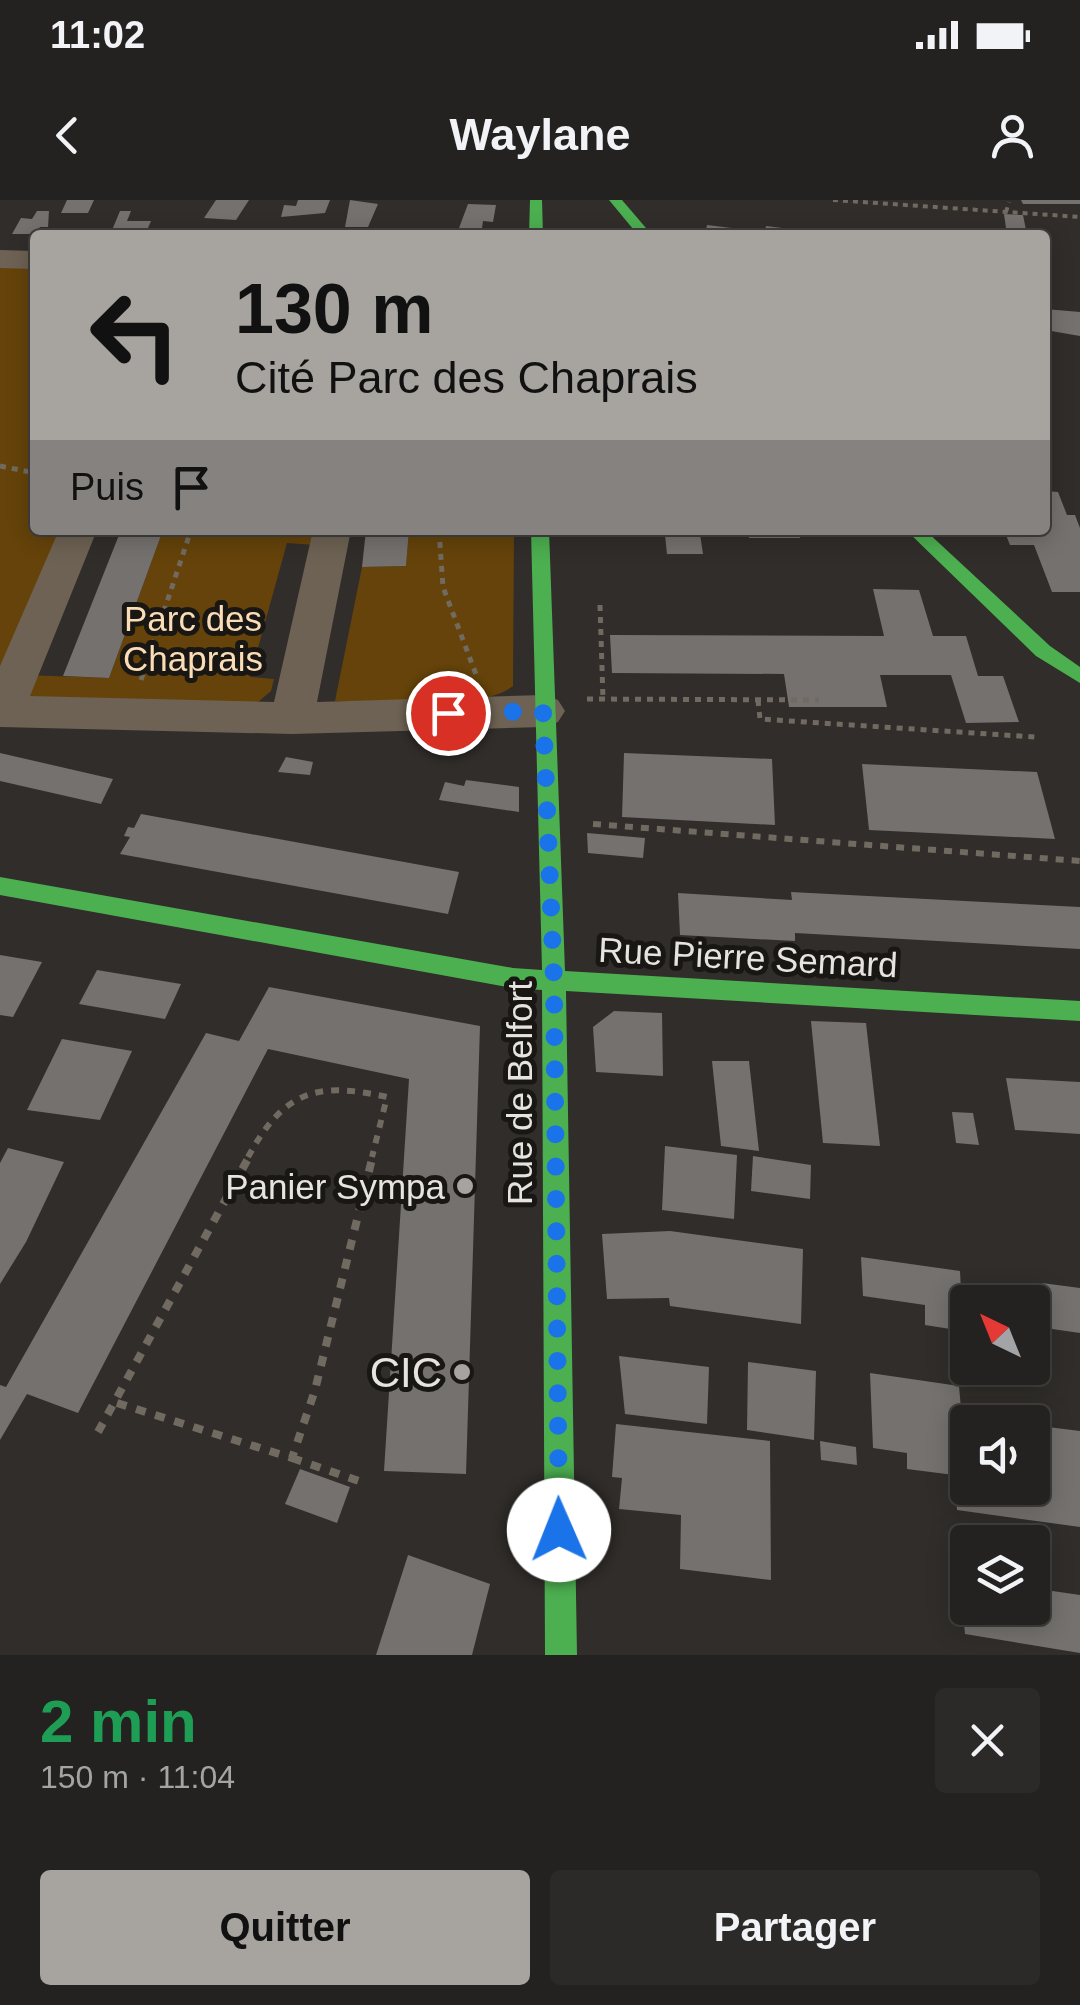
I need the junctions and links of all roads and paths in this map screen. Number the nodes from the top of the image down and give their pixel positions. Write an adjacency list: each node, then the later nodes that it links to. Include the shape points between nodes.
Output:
1 (528, 200): 2 (street)
2 (536, 200): 8 (street)
3 (615, 200): 9 (street)
4 (833, 200): 6 (path)
5 (1009, 202): 6 (path)
6 (1006, 212): 7 (path)
7 (1080, 217)
8 (536, 230)
9 (641, 230)
10 (0, 260): 11 (street)
11 (30, 260)
12 (0, 466): 13 (path)
13 (30, 472)
14 (76, 535): 27 (street)
15 (189, 535): 28 (path)
16 (331, 535): 29 (street)
17 (439, 535): 26 (path, via 436,562 444,600)
18 (541, 535): 25 (street, Rue de Belfort)
19 (920, 535): 21 (street, via 1023,633)
20 (600, 605): 22 (path)
21 (1080, 676)
22 (603, 699): 23 (path); 25 (path)
23 (758, 700): 24 (path); 30 (path, via 760,720)
24 (818, 700)
25 (560, 705): 26 (street); 31 (street, Rue de Belfort)
26 (487, 711): 29 (street)
27 (1, 712): 28 (street)
28 (124, 718): 29 (street)
29 (292, 718)
30 (1035, 737)
31 (547, 820): 32 (path); 34 (street, Rue de Belfort)
32 (1080, 861)
33 (0, 886): 34 (street, Rue Pierre Semard)
34 (554, 981): 35 (street, Rue Pierre Semard); 40 (street, Rue de Belfort)
35 (1080, 1010)
36 (117, 1403): 37 (path); 38 (path); 38 (path, via 262,1132 289,1101 308,1089 336,1085 387,1097)
37 (98, 1432)
38 (292, 1458): 39 (path)
39 (362, 1482)
40 (560, 1655)

